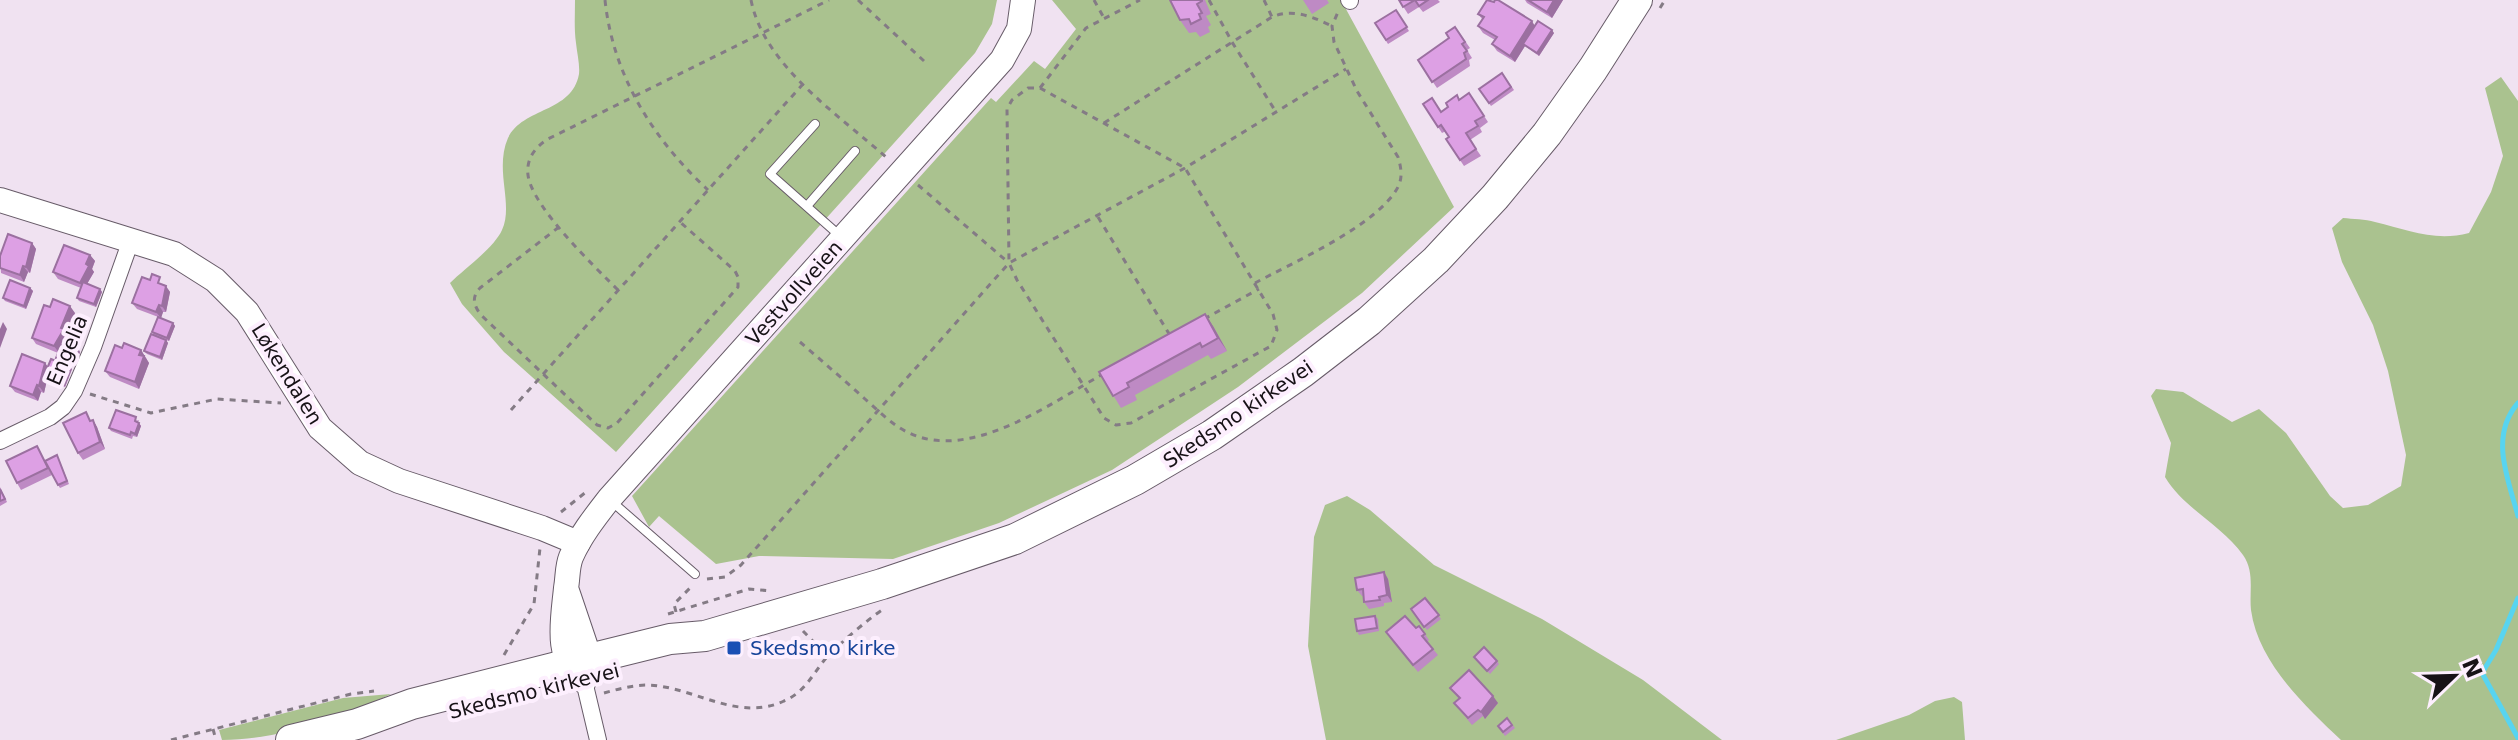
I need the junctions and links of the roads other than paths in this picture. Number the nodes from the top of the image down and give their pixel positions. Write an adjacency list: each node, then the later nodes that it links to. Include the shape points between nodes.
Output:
1 (1023, 0): 7 (street, Vestvollveien, via 1019,29 1002,60)
2 (1637, 0): 13 (highway, Skedsmo kirkevei, via 1556,121 1467,229 1369,321 1245,414 1135,480 1015,539 705,636 670,639)
3 (815, 124): 6 (lane, via 770,174)
4 (855, 151): 6 (lane)
5 (0, 200): 8 (street, Løkendalen)
6 (807, 206): 7 (lane)
7 (843, 239): 10 (street, Vestvollveien)
8 (131, 240): 9 (street, Engelia, via 74,391 50,417); 11 (street, Løkendalen, via 174,254 215,280 247,312 320,428 360,463)
9 (0, 441)
10 (609, 499): 11 (street, Vestvollveien); 12 (lane)
11 (578, 543): 13 (street, Vestvollveien, via 566,588)
12 (695, 574)
13 (587, 674): 14 (highway, Skedsmo kirkevei, via 412,704); 15 (street)
14 (291, 740)
15 (598, 740)

